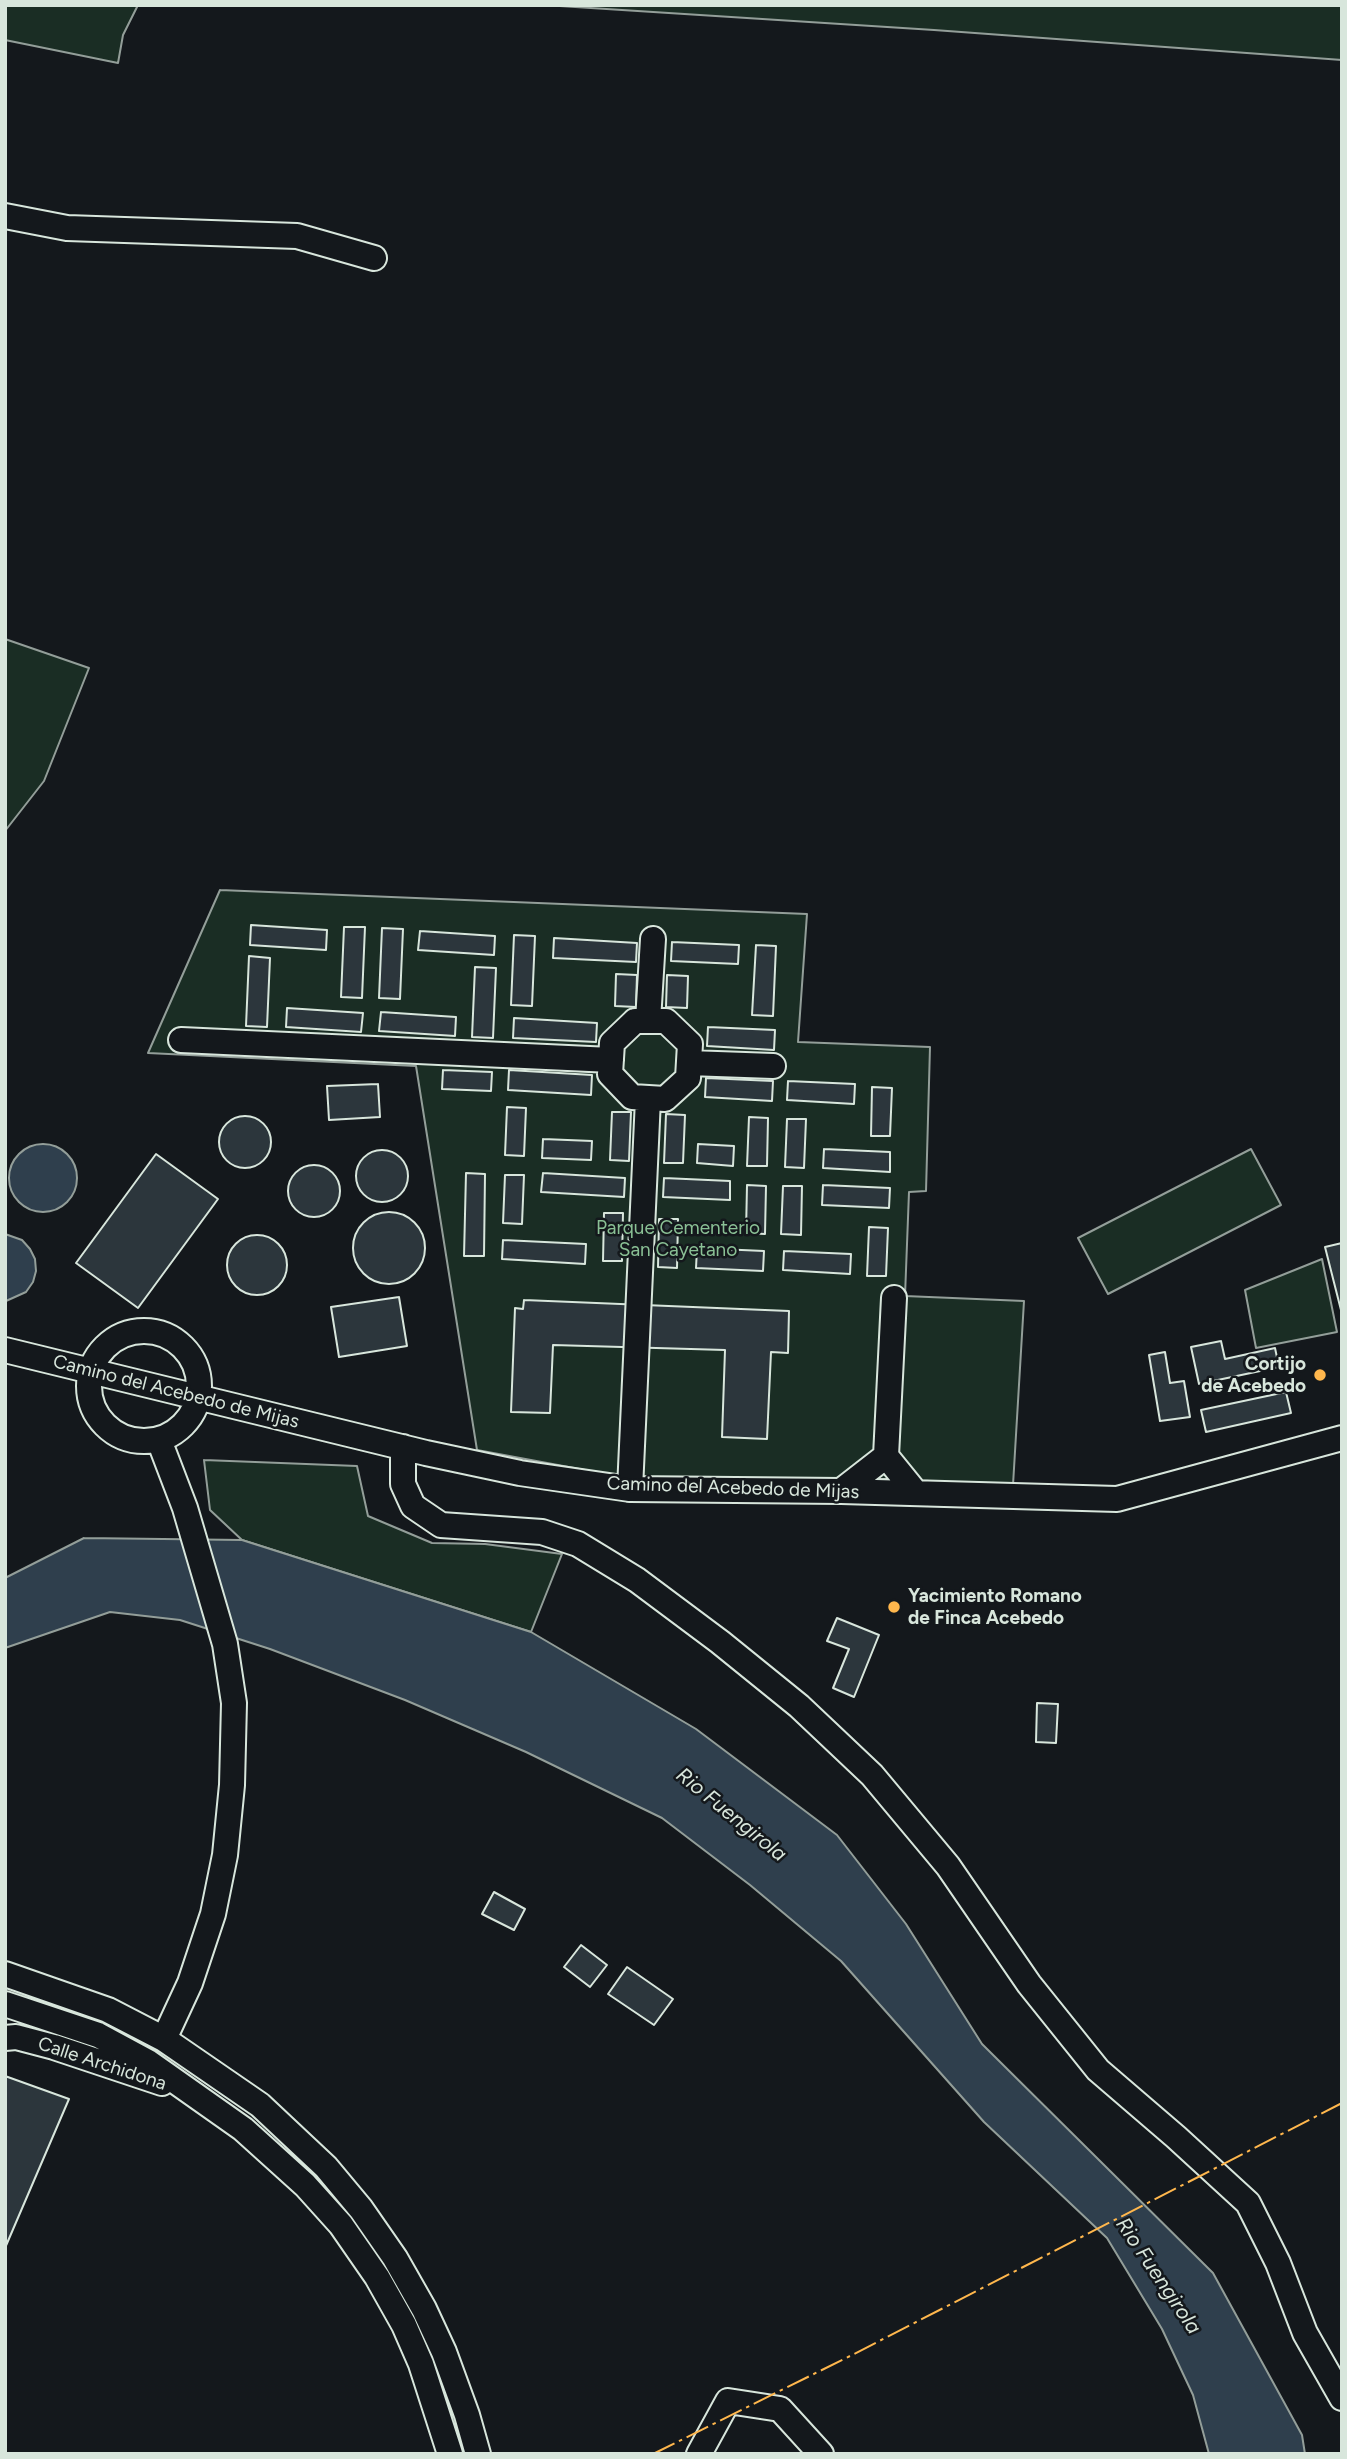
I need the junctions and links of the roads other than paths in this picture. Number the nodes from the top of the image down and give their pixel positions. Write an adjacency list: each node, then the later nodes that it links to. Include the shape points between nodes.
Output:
1 (5, 216): 2 (street, via 67,228 298,236)
2 (374, 257)
3 (653, 939): 4 (street)
4 (648, 1021): 6 (street, via 635,1021 612,1043); 7 (street, via 666,1021 690,1044)
5 (181, 1040): 6 (street)
6 (611, 1060): 9 (street, via 610,1074 617,1082 632,1097)
7 (689, 1063): 8 (street); 9 (street, via 688,1078 665,1099)
8 (773, 1066)
9 (648, 1098): 18 (street)
10 (894, 1298): 17 (street)
11 (5, 1350): 12 (street, Camino del Acebedo de Mijas)
12 (92, 1371): 13 (street, Camino del Acebedo de Mijas); 13 (street, via 105,1346 121,1336 144,1331 164,1334 191,1357 200,1381); 15 (street, via 90,1396 103,1423 116,1433 142,1441)
13 (198, 1398): 15 (street, via 192,1414); 16 (street, Camino del Acebedo de Mijas)
14 (1342, 1438): 20 (street, Camino del Acebedo de Mijas, via 1117,1499)
15 (159, 1440): 24 (street, via 185,1508 225,1644 234,1703 225,1855 190,1983)
16 (403, 1447): 18 (street, Camino del Acebedo de Mijas); 26 (street, via 403,1484 413,1506 441,1525 542,1532 578,1544 638,1580 720,1643 799,1706 872,1775 948,1866 1029,1984 1098,2070 1248,2203 1305,2333)
17 (886, 1457): 19 (street); 20 (street)
18 (630, 1489): 19 (street, Camino del Acebedo de Mijas)
19 (841, 1491): 20 (street, Camino del Acebedo de Mijas)
20 (916, 1493)
21 (5, 1975): 24 (street, via 108,2010)
22 (5, 2004): 25 (street, via 98,2035)
23 (5, 2038): 25 (street, Calle Archidona, via 54,2047)
24 (164, 2039): 28 (street, via 260,2105 326,2167 361,2210 424,2309)
25 (198, 2095): 27 (street, via 305,2185 341,2225 404,2325)
26 (1342, 2398)
27 (450, 2454)
28 (478, 2454)
29 (699, 2454): 30 (street, via 728,2401 780,2409)
30 (821, 2454)

